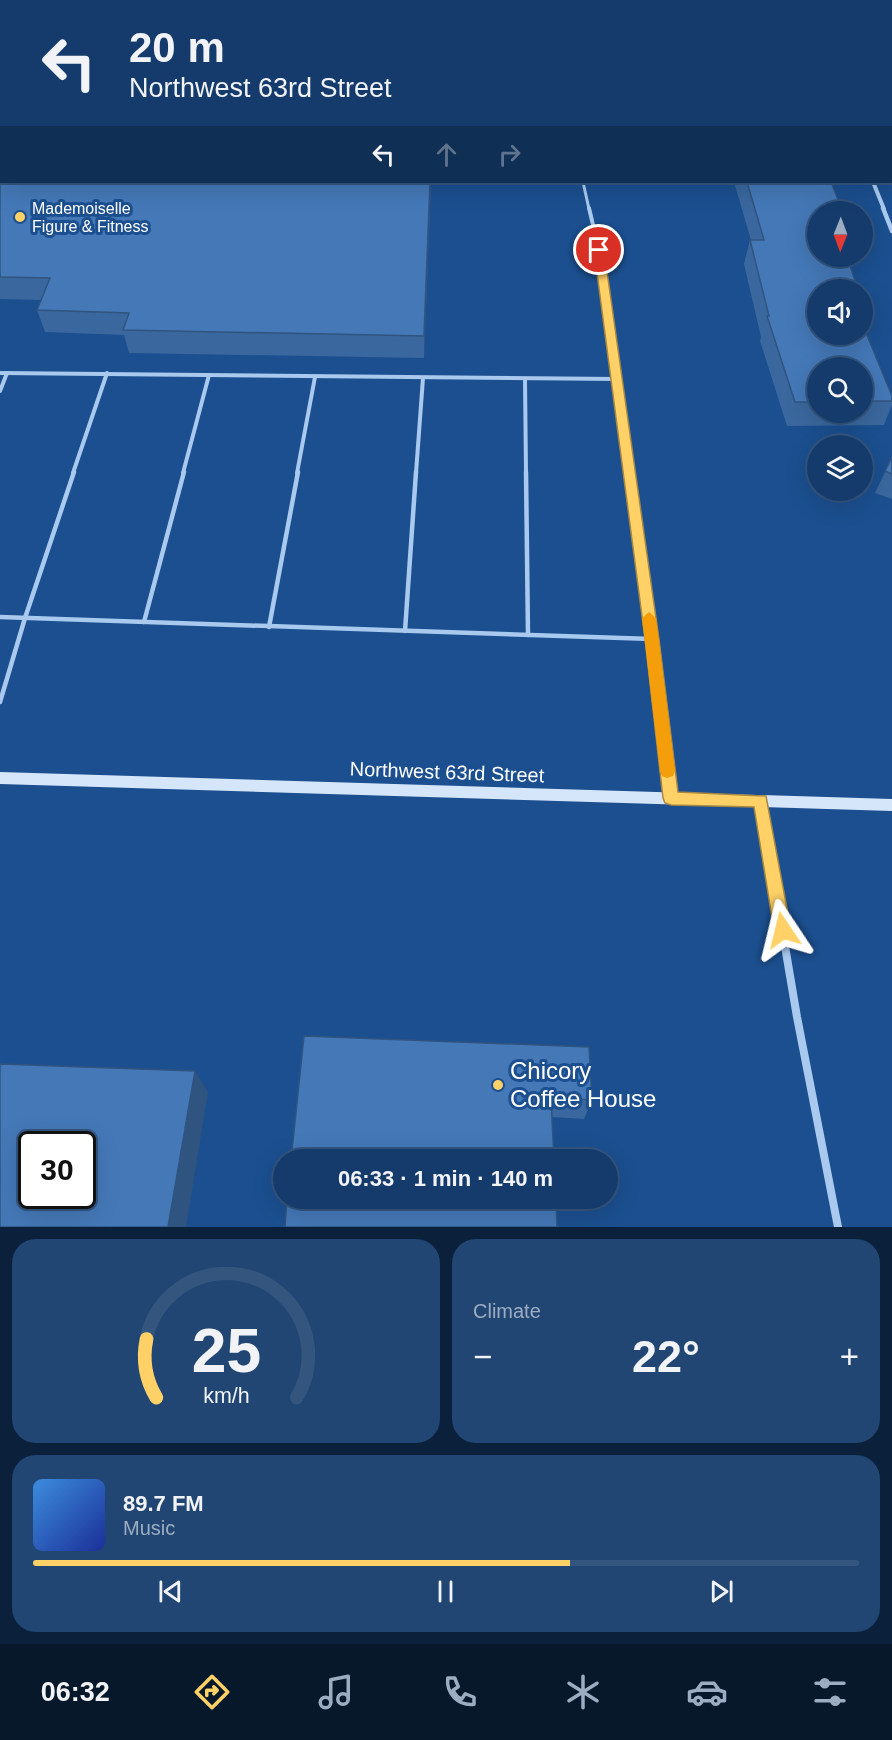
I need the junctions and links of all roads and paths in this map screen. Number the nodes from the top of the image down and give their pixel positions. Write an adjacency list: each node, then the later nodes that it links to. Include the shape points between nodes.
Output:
1 (583, 183): 11 (lane, via 599,250)
2 (873, 183): 3 (street)
3 (892, 231)
4 (0, 373): 5 (lane)
5 (7, 373): 6 (lane); 12 (lane)
6 (107, 373): 7 (lane); 14 (lane)
7 (209, 375): 8 (lane); 15 (lane)
8 (315, 376): 9 (lane); 16 (lane)
9 (423, 378): 10 (lane); 17 (lane)
10 (525, 379): 11 (lane); 18 (lane)
11 (617, 379): 19 (lane)
12 (0, 392)
13 (0, 617): 14 (lane)
14 (25, 618): 15 (lane); 20 (lane)
15 (144, 622): 16 (lane)
16 (269, 627): 17 (lane)
17 (405, 631): 18 (lane)
18 (528, 636): 19 (lane)
19 (652, 639): 22 (lane)
20 (0, 702)
21 (0, 778): 22 (main road, Northwest 63rd Street)
22 (671, 798): 23 (main road, Northwest 63rd Street)
23 (760, 801): 24 (main road, Northwest 63rd Street); 25 (street)
24 (892, 805)
25 (838, 1227)

